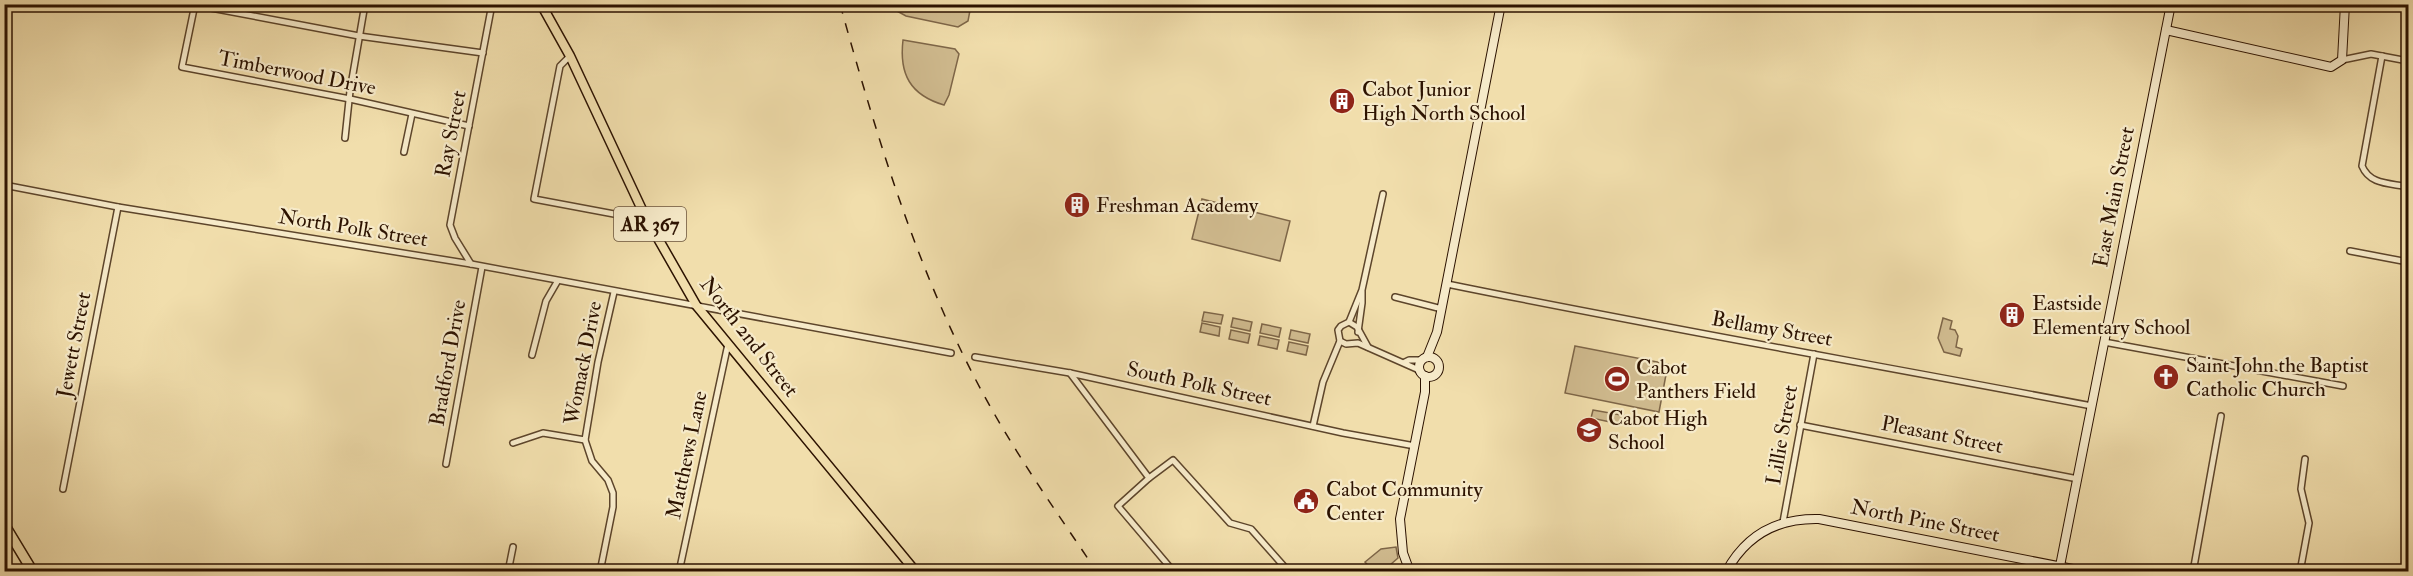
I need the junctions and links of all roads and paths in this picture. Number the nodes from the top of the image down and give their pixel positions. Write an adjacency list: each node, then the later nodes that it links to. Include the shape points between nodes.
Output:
1 (366, 4): 11 (street)
2 (492, 4): 12 (street, Ray Street)
3 (541, 4): 13 (main road, North 2nd Street / AR 367)
4 (1302, 4): 9 (street)
5 (1501, 4): 32 (street)
6 (2171, 4): 10 (street, East Main Street)
7 (2345, 4): 15 (street)
8 (195, 5): 11 (street); 17 (street, Timberwood Drive, via 182,67)
9 (1314, 7)
10 (2166, 30): 15 (street, via 2331,67); 42 (street, East Main Street)
11 (359, 36): 12 (street); 17 (street)
12 (483, 53): 19 (street, Ray Street)
13 (570, 56): 26 (main road, North 2nd Street / AR 367); 26 (street, via 560,66 534,199 630,217)
14 (2382, 56): 15 (street, via 2371,54); 16 (street); 23 (street, via 2362,166 2372,180)
15 (2342, 60)
16 (2409, 61)
17 (350, 99): 18 (street, Timberwood Drive); 20 (street)
18 (412, 114): 19 (street, Timberwood Drive); 21 (street)
19 (469, 126): 29 (street, Ray Street, via 450,225)
20 (345, 138)
21 (404, 152)
22 (4, 185): 25 (street, North Polk Street)
23 (2409, 187)
24 (1383, 194): 33 (street)
25 (118, 207): 29 (street, North Polk Street); 65 (street, Jewett Street)
26 (644, 214): 36 (main road, North 2nd Street / AR 367)
27 (2350, 251): 28 (street)
28 (2409, 262)
29 (471, 264): 30 (street, North Polk Street)
30 (482, 267): 31 (street, North Polk Street); 62 (street, Bradford Drive)
31 (557, 282): 34 (street, North Polk Street); 47 (street, via 546,301)
32 (1447, 284): 37 (street); 46 (street, Bellamy Street)
33 (1362, 290): 38 (street); 39 (street)
34 (614, 292): 36 (street, North Polk Street); 58 (street, Womack Drive)
35 (1395, 297): 37 (street)
36 (696, 305): 43 (main road, North 2nd Street / AR 367); 45 (street)
37 (1442, 309): 49 (street)
38 (1349, 322): 39 (street); 40 (street, via 1339,328)
39 (1358, 332): 41 (street); 44 (street)
40 (1343, 342): 41 (street); 57 (street, via 1323,382)
41 (1355, 342): 44 (street)
42 (2104, 342): 53 (street); 54 (street, East Main Street)
43 (728, 344): 75 (street, Matthews Lane); 76 (main road, North 2nd Street / AR 367)
44 (1368, 347): 50 (street)
45 (951, 353)
46 (1814, 354): 54 (street, Bellamy Street); 56 (street, Lillie Street)
47 (532, 356)
48 (975, 357): 51 (street, South Polk Street)
49 (1427, 358): 50 (street); 52 (street); 52 (street, via 1438,363 1438,369 1436,374)
50 (1405, 362): 52 (street)
51 (1070, 373): 57 (street, South Polk Street); 63 (street)
52 (1424, 374): 60 (street, via 1425,392)
53 (2343, 386)
54 (2092, 406): 64 (street, East Main Street)
55 (2221, 416): 82 (street)
56 (1800, 425): 64 (street, Pleasant Street); 66 (street, Lillie Street)
57 (1312, 426): 60 (street, South Polk Street)
58 (585, 440): 59 (street, via 543,433); 74 (street, via 592,461 613,492)
59 (513, 443)
60 (1415, 446): 79 (street, via 1400,519 1403,554)
61 (2305, 459): 83 (street, via 2301,489 2308,524)
62 (446, 464)
63 (1149, 478): 77 (street, via 1118,506); 78 (street, via 1173,460 1230,523 1251,528)
64 (2078, 478): 70 (street, East Main Street)
65 (63, 489)
66 (1783, 522): 70 (street, North Pine Street, via 1819,519); 80 (street, via 1753,537)
67 (4, 524): 72 (highway)
68 (513, 546): 73 (street)
69 (4, 563): 71 (highway)
70 (2057, 569): 81 (street, North Pine Street)
71 (10, 572)
72 (33, 572)
73 (508, 572)
74 (600, 572)
75 (680, 572)
76 (916, 572)
77 (1174, 572)
78 (1289, 572)
79 (1410, 572)
80 (1726, 572)
81 (2088, 572)
82 (2193, 572)
83 (2300, 572)

